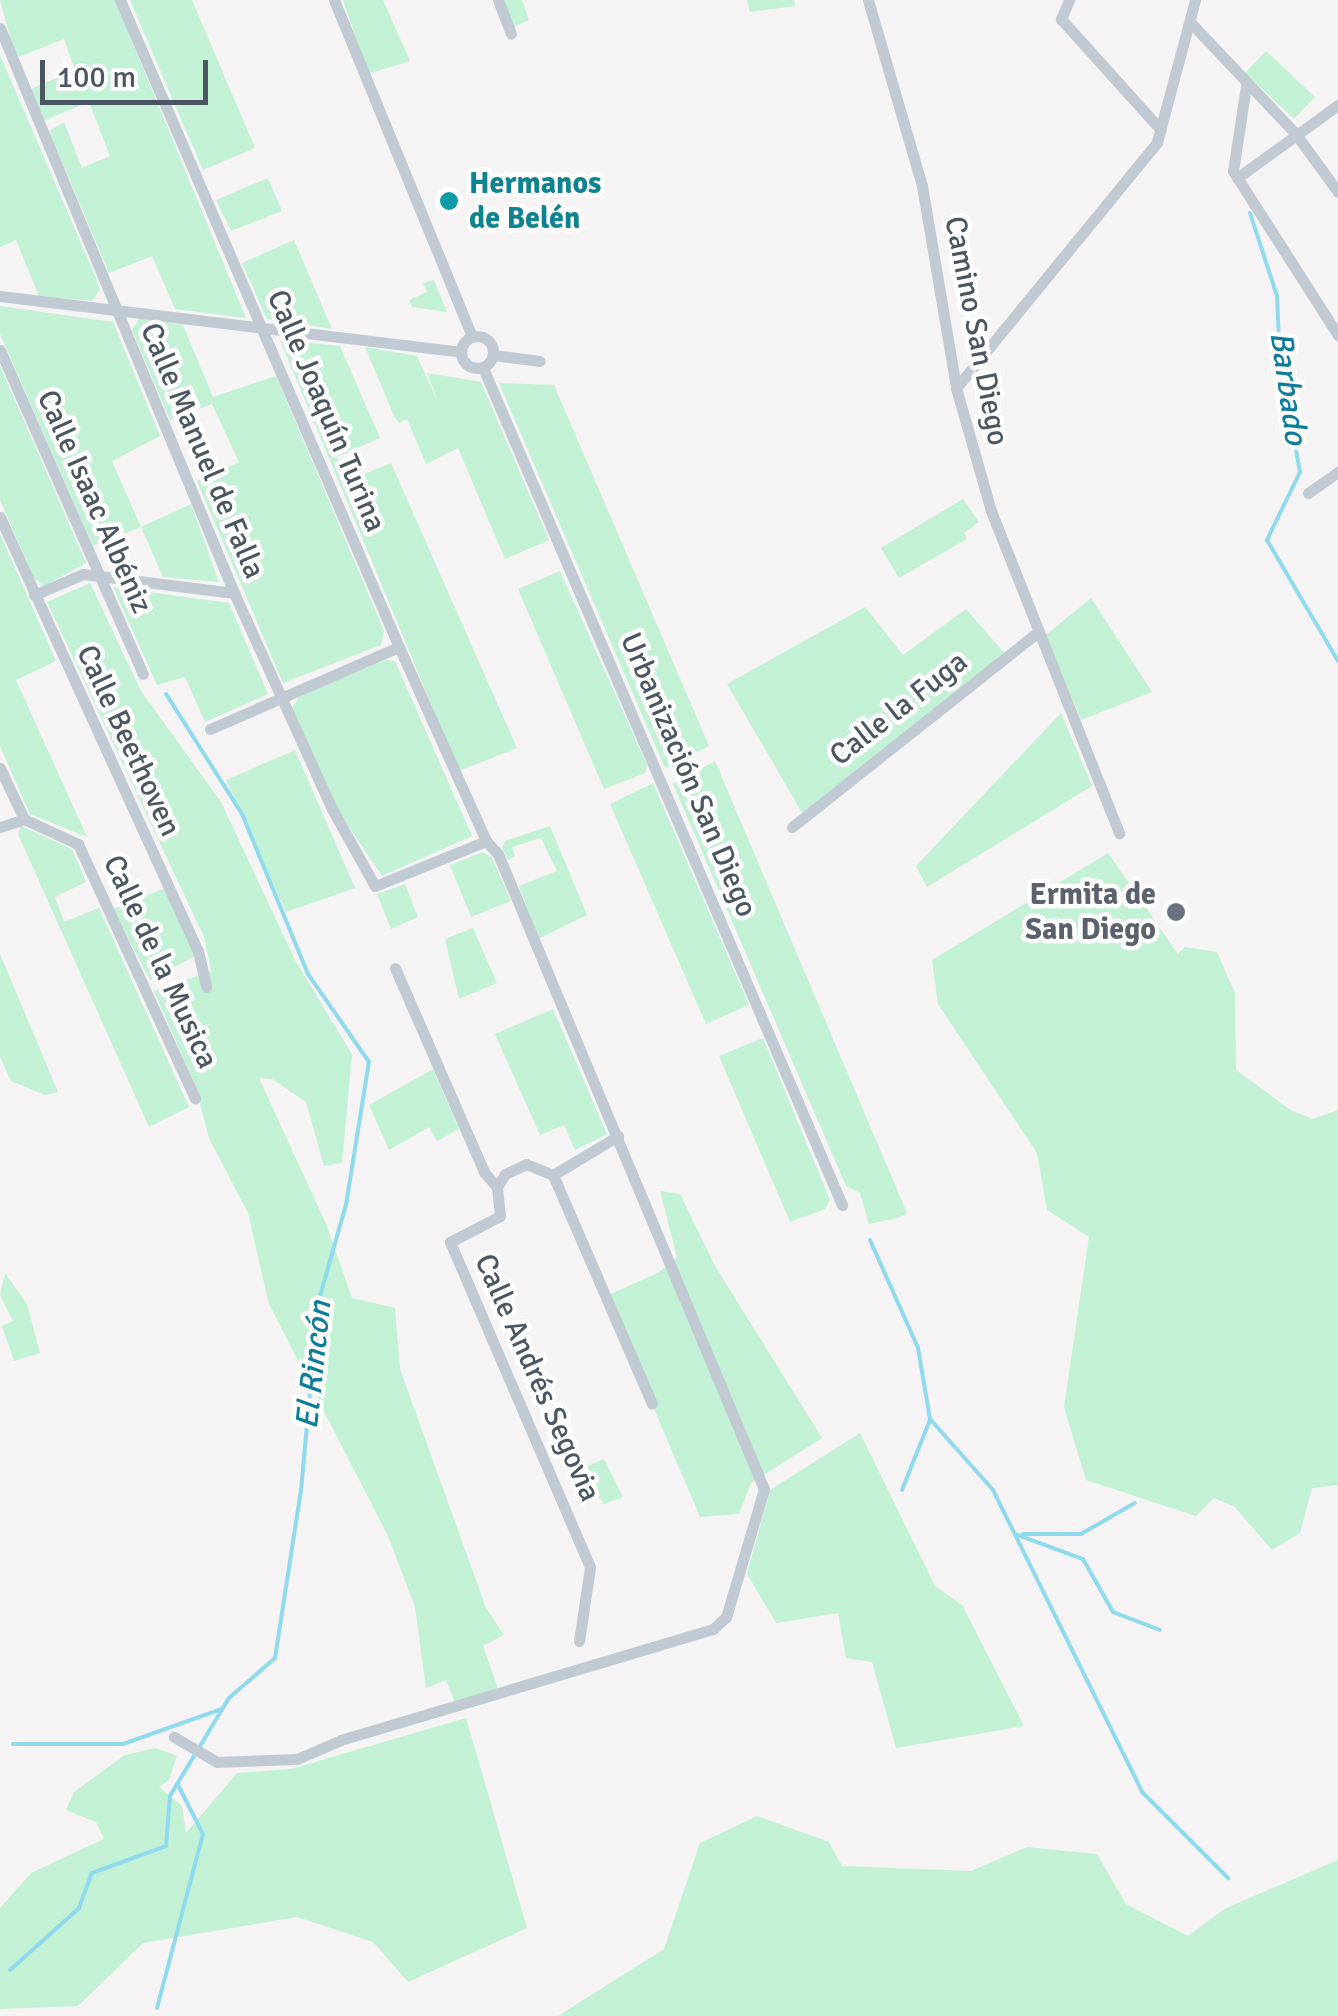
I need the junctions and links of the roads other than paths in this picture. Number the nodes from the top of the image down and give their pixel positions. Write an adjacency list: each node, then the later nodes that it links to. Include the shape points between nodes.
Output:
1 (120, 0): 18 (street, Calle Joaquín Turina)
2 (334, 0): 19 (street)
3 (498, 0): 9 (street)
4 (868, 0): 26 (street, Camino San Diego, via 922,186)
5 (1069, 0): 12 (street, via 1061,19)
6 (1194, 0): 7 (street)
7 (1190, 22): 10 (street); 12 (street)
8 (0, 28): 17 (street, Calle Manuel de Falla)
9 (511, 34)
10 (1246, 86): 13 (street); 14 (street)
11 (1338, 105): 13 (street)
12 (1160, 130): 26 (street, via 1127,183 1075,236)
13 (1295, 133): 14 (street); 15 (street)
14 (1237, 178): 20 (street)
15 (1338, 192)
16 (0, 296): 17 (street)
17 (116, 310): 18 (street); 31 (street, Calle Manuel de Falla)
18 (263, 326): 22 (street); 34 (street, Calle Joaquín Turina)
19 (472, 336): 22 (street); 23 (street, via 488,340)
20 (1338, 336)
21 (0, 350): 30 (street, Calle Isaac Albéniz)
22 (460, 352): 25 (street, via 468,366)
23 (493, 355): 24 (street); 25 (street)
24 (540, 361)
25 (483, 368): 50 (street, Urbanización San Diego)
26 (956, 388): 33 (street, Camino San Diego, via 991,510)
27 (1338, 472): 28 (street)
28 (1308, 493)
29 (0, 517): 32 (street, Calle Beethoven)
30 (97, 574): 31 (street); 32 (street); 35 (street, Calle Isaac Albéniz)
31 (234, 593): 36 (street, Calle Manuel de Falla)
32 (34, 595): 45 (street, Calle Beethoven, via 198,951)
33 (1038, 631): 41 (street, Calle la Fuga); 42 (street, Camino San Diego)
34 (399, 647): 36 (street); 43 (street, Calle Joaquín Turina)
35 (143, 674)
36 (280, 697): 37 (street); 43 (street, Calle Manuel de Falla, via 376,886)
37 (210, 729)
38 (0, 768): 39 (street)
39 (24, 819): 40 (street); 46 (street, Calle de la Musica, via 78,844)
40 (0, 827)
41 (792, 827)
42 (1119, 833)
43 (486, 841): 47 (street, Calle Joaquín Turina, via 498,854)
44 (395, 968): 49 (street, via 484,1172)
45 (206, 988)
46 (196, 1098)
47 (618, 1136): 48 (street); 53 (street, Calle Joaquín Turina, via 764,1489 726,1617 714,1629 609,1664 297,1758 217,1762)
48 (553, 1175): 49 (street, via 526,1164 505,1174); 51 (street)
49 (497, 1187): 52 (street, Calle Andrés Segovia, via 500,1216 450,1242 581,1541 591,1593)
50 (842, 1206)
51 (652, 1404)
52 (579, 1641)
53 (174, 1736)

